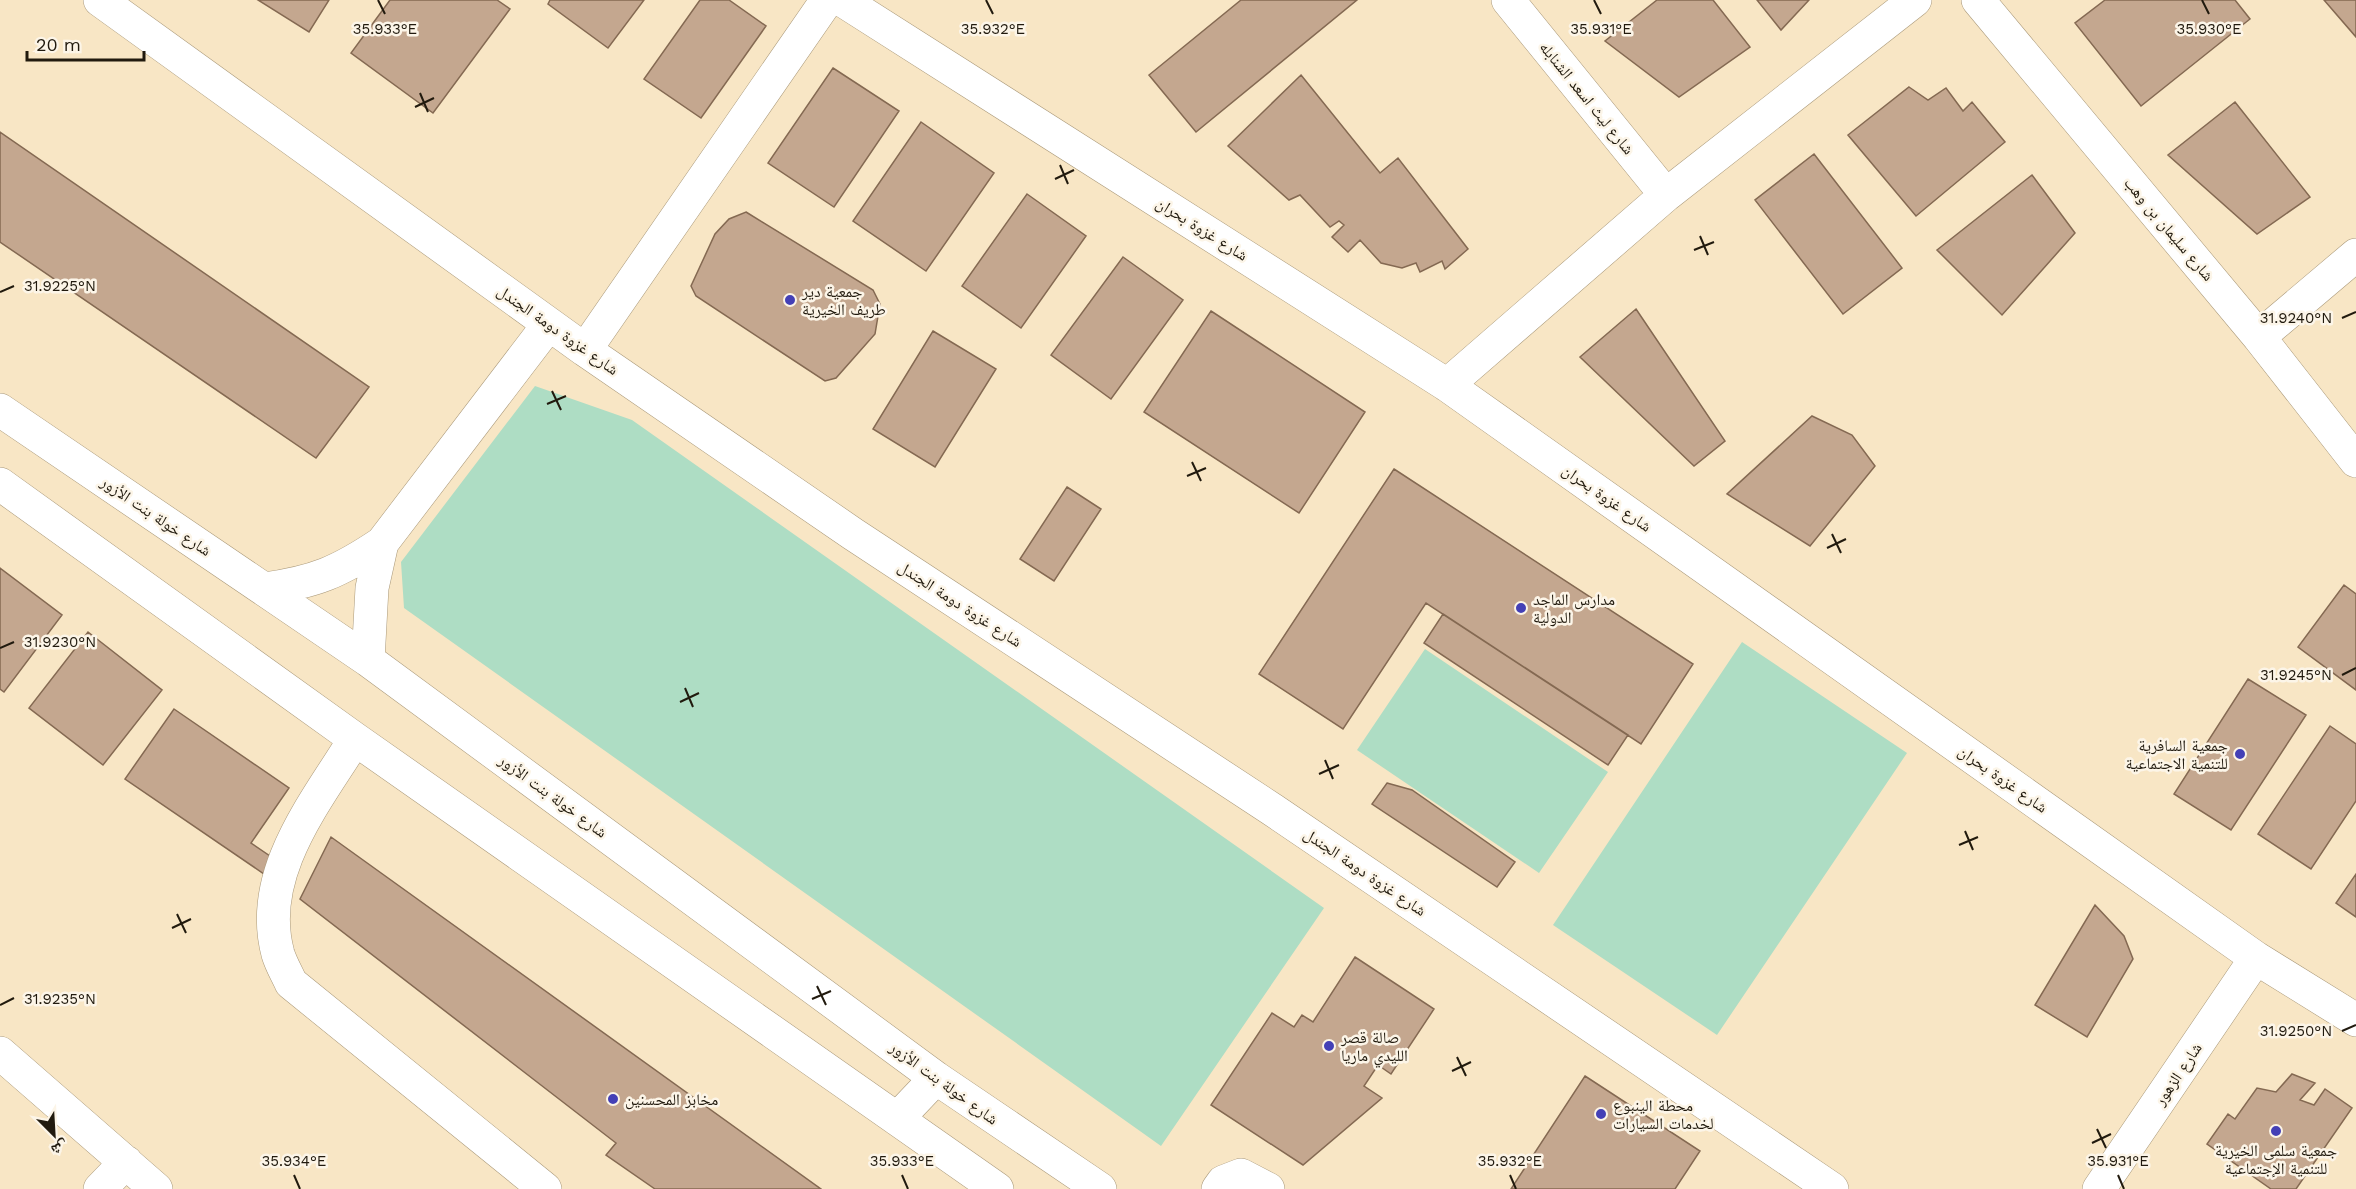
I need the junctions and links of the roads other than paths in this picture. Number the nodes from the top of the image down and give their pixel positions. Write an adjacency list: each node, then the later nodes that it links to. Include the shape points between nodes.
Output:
1 (100, 0): 9 (street, شارع غزوة دومة الجندل)
2 (827, 0): 11 (street)
3 (842, 0): 12 (street, شارع غزوة بحران)
4 (1508, 0): 7 (street, شارع ليث اسعد الشنابله)
5 (1915, 0): 7 (street)
6 (1978, 0): 10 (street, شارع سليمان بن وهب)
7 (1666, 195): 12 (street)
8 (2356, 255): 10 (street)
9 (549, 324): 11 (street, شارع غزوة دومة الجندل); 16 (street)
10 (2259, 337): 14 (street, شارع سليمان بن وهب)
11 (585, 350): 33 (street, شارع غزوة دومة الجندل, via 853,534 1273,810)
12 (1447, 385): 20 (street, شارع غزوة بحران)
13 (0, 410): 17 (street, شارع خولة بنت الأزور)
14 (2356, 461)
15 (0, 484): 19 (street)
16 (382, 543): 17 (street, via 321,578); 18 (street, via 372,588)
17 (264, 589): 18 (street, شارع خولة بنت الأزور)
18 (368, 660): 23 (street, شارع خولة بنت الأزور)
19 (355, 739): 24 (street); 28 (street, via 287,851 273,908 278,953 291,983)
20 (2256, 958): 21 (street, شارع غزوة بحران); 34 (street, شارع الزهور)
21 (2356, 1020)
22 (0, 1053): 25 (street)
23 (936, 1078): 24 (street); 30 (street, شارع خولة بنت الأزور)
24 (897, 1119): 29 (street)
25 (126, 1162): 26 (street); 27 (street)
26 (100, 1189)
27 (156, 1189)
28 (545, 1189)
29 (997, 1189)
30 (1100, 1189)
31 (1218, 1189): 32 (street, via 1223,1182 1241,1175)
32 (1268, 1189)
33 (1832, 1189)
34 (2099, 1189)

